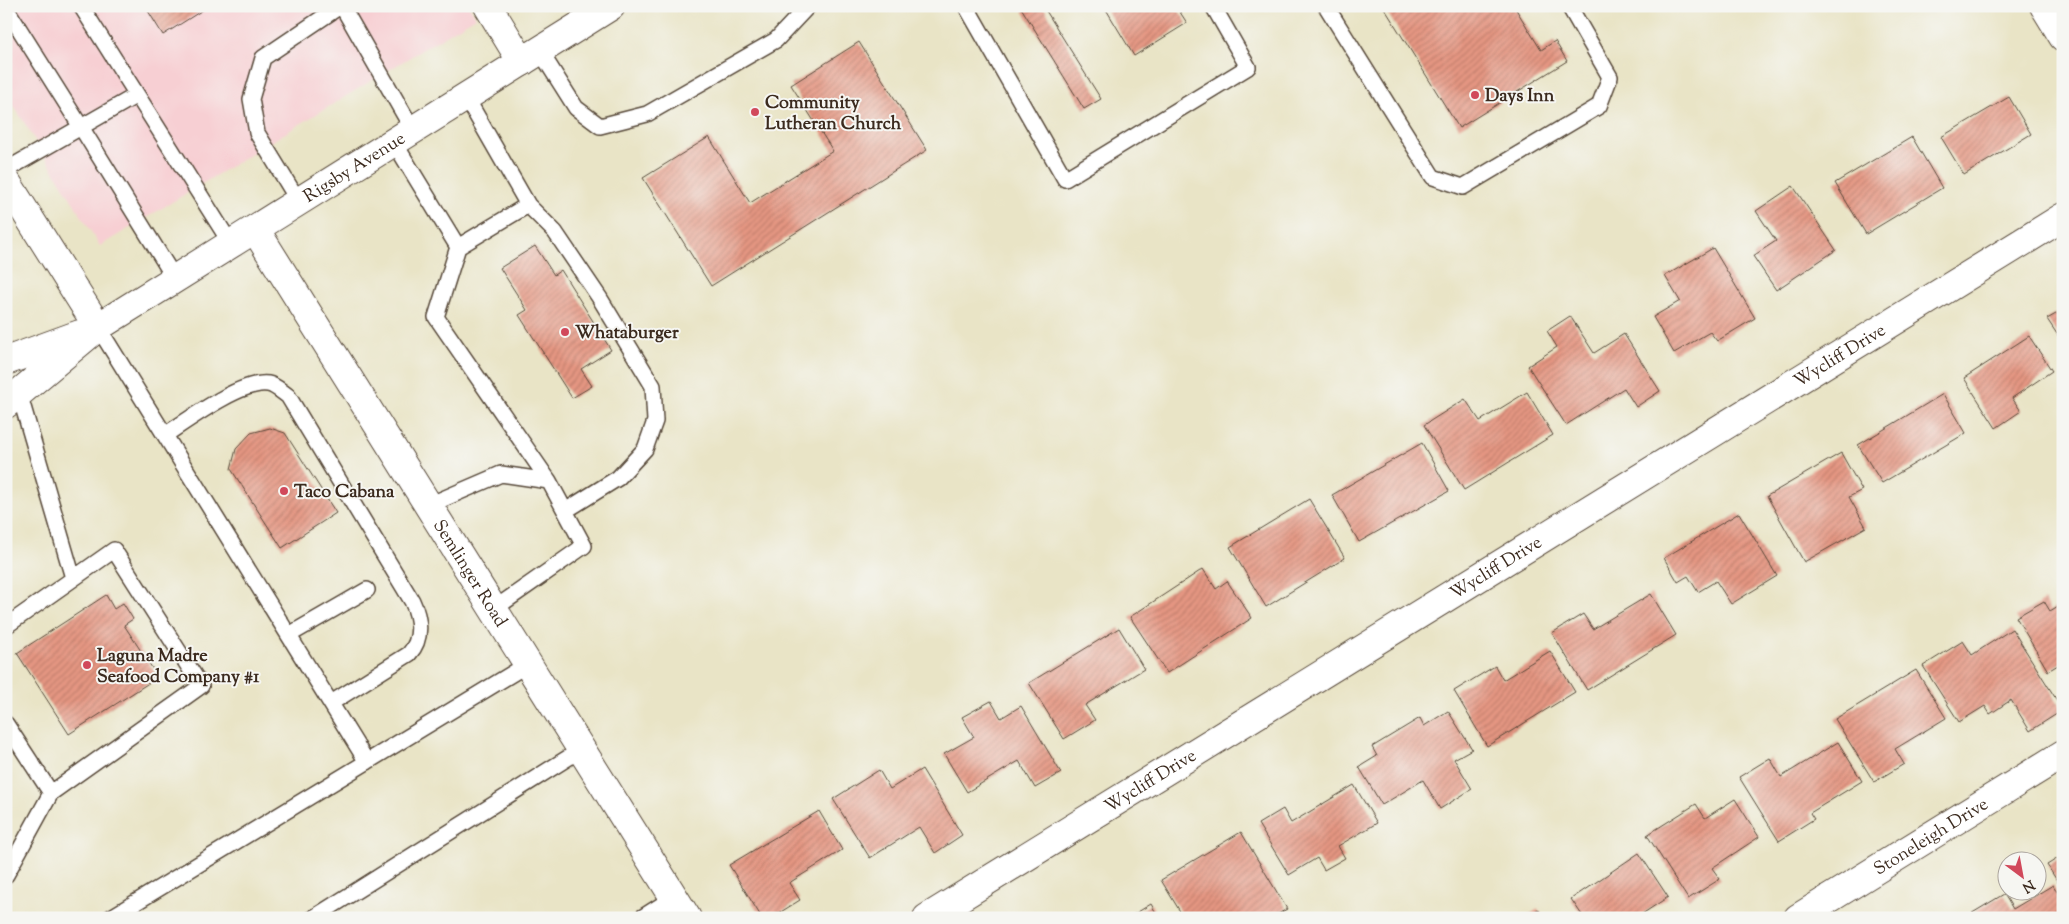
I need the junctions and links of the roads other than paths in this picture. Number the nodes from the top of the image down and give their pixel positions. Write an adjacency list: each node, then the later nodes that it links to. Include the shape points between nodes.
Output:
1 (81, 6): 14 (lane)
2 (341, 6): 17 (lane); 20 (lane, via 263,58 251,99 257,133)
3 (488, 6): 13 (street)
4 (612, 6): 13 (street, Rigsby Avenue)
5 (808, 6): 13 (lane, via 776,40 647,114 600,126 576,108)
6 (966, 6): 7 (lane, via 1066,179 1248,68)
7 (1213, 6)
8 (1326, 6): 9 (lane, via 1432,177 1463,187 1599,106 1610,77)
9 (1569, 6)
10 (2044, 6): 12 (street)
11 (6, 8): 16 (lane)
12 (2063, 37)
13 (531, 56): 15 (street, Rigsby Avenue)
14 (137, 95): 16 (lane); 24 (lane)
15 (466, 97): 17 (street, Rigsby Avenue); 21 (lane)
16 (81, 127): 18 (lane); 26 (lane)
17 (404, 136): 20 (street, Rigsby Avenue); 25 (lane)
18 (6, 170)
19 (6, 181): 27 (street)
20 (299, 202): 23 (street, Rigsby Avenue)
21 (528, 205): 25 (lane); 33 (lane, via 556,232 653,386 655,421 645,449 618,478)
22 (2063, 217): 51 (street, Wycliff Drive)
23 (255, 229): 24 (street, Rigsby Avenue); 32 (street, Semlinger Road)
24 (231, 244): 26 (street, Rigsby Avenue)
25 (458, 248): 31 (lane, via 436,317)
26 (175, 279): 27 (street, Rigsby Avenue)
27 (98, 327): 28 (street, Rigsby Avenue); 29 (street, Rigsby Avenue); 30 (lane)
28 (6, 361)
29 (13, 398): 34 (lane)
30 (165, 435): 38 (lane); 40 (lane, via 242,388 270,384 288,396 420,618 415,647 409,654)
31 (549, 481): 32 (lane, via 501,474); 33 (lane)
32 (429, 505): 36 (street, Semlinger Road)
33 (565, 511): 36 (lane, via 584,546)
34 (73, 578): 37 (lane); 45 (lane, via 114,550 201,686)
35 (367, 590): 38 (lane)
36 (494, 609): 39 (street, Semlinger Road)
37 (6, 626)
38 (289, 635): 40 (lane)
39 (528, 664): 42 (street, Semlinger Road); 44 (lane)
40 (331, 702): 44 (lane)
41 (6, 724): 45 (lane)
42 (582, 749): 47 (street, Semlinger Road); 49 (lane)
43 (2063, 754): 52 (street, Stoneleigh Drive)
44 (367, 762): 48 (lane)
45 (51, 793): 46 (lane)
46 (6, 875)
47 (680, 907): 50 (lane)
48 (110, 918)
49 (313, 918)
50 (641, 918)
51 (927, 918)
52 (1798, 918)

